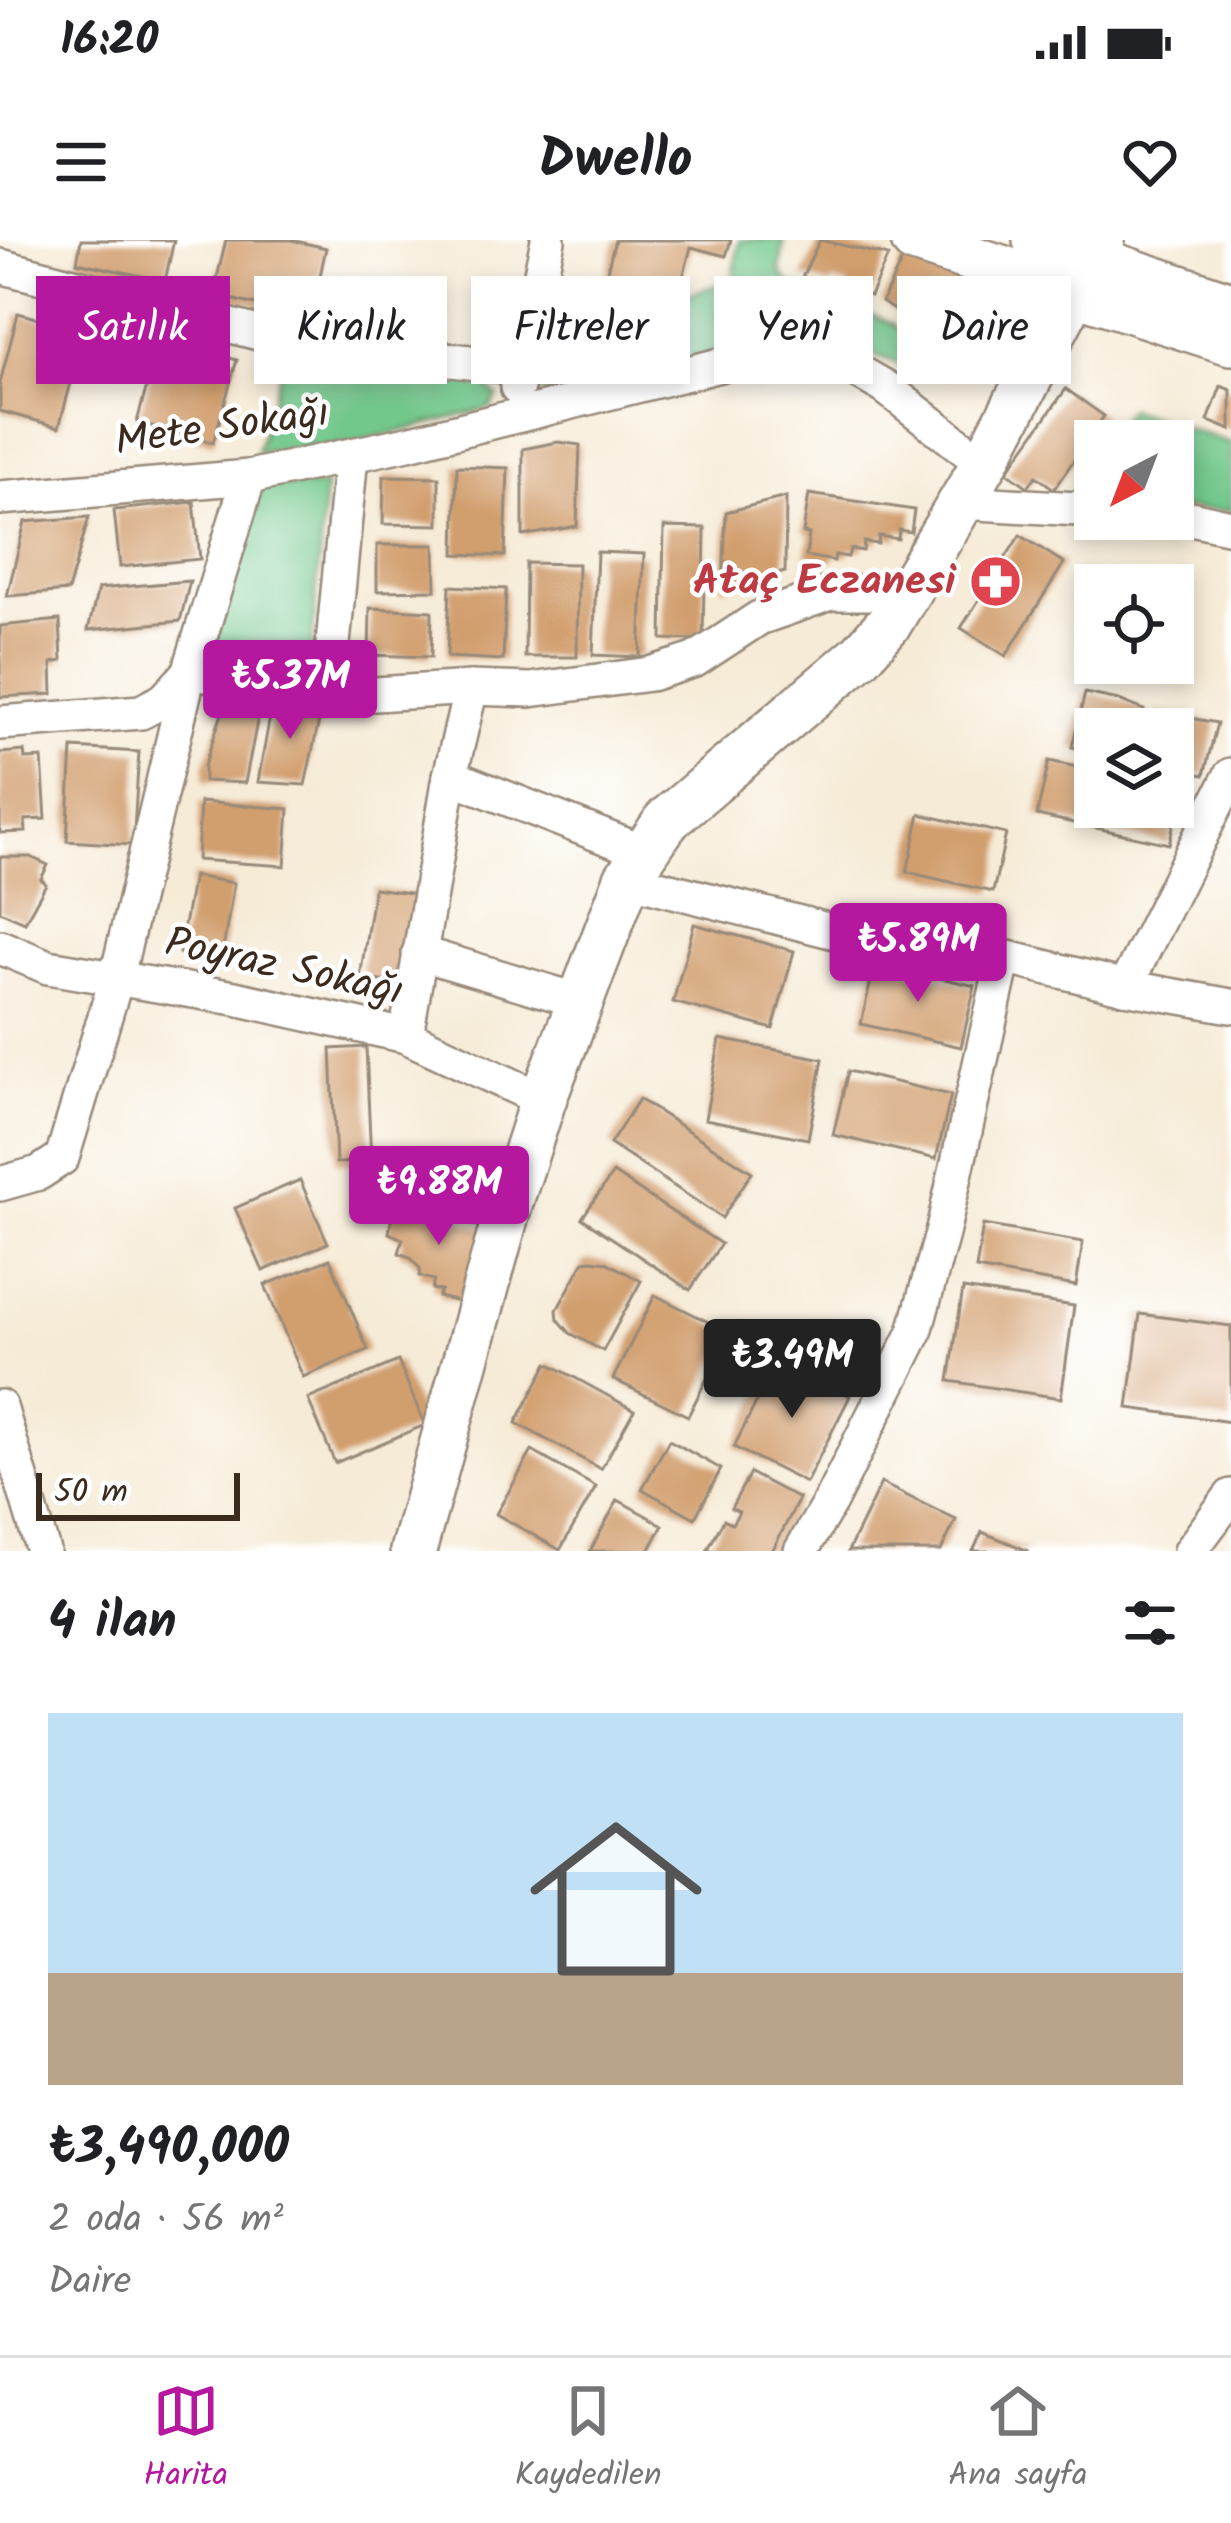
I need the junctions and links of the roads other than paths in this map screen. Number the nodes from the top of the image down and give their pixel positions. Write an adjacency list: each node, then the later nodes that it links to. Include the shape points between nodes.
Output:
1 (548, 240): 6 (street)
2 (914, 240): 4 (street)
3 (1036, 240): 4 (street)
4 (1091, 263): 7 (street); 8 (street); 14 (street)
5 (0, 266): 9 (street, via 290,341)
6 (540, 276)
7 (1231, 305)
8 (1231, 342)
9 (471, 362)
10 (517, 384): 11 (street)
11 (512, 418): 12 (street, Mete Sokağı); 14 (street, Mete Sokağı, via 784,349 826,353 885,387)
12 (351, 456): 13 (street, Mete Sokağı); 21 (street)
13 (249, 477): 15 (street, Mete Sokağı); 20 (street)
14 (973, 483): 16 (street); 19 (street)
15 (0, 498)
16 (1074, 505)
17 (1194, 519): 18 (street)
18 (1231, 527)
19 (905, 593): 22 (street, via 831,593 759,618 695,660 650,674 530,690); 26 (street, via 861,655 667,820)
20 (189, 673): 21 (street); 23 (street, via 141,712); 30 (street)
21 (328, 686): 22 (street, via 375,694)
22 (471, 688): 25 (street)
23 (0, 723)
24 (1231, 775): 31 (street)
25 (450, 776): 26 (street); 28 (street)
26 (635, 866): 29 (street, via 838,933); 32 (street)
27 (0, 947): 30 (street, Poyraz Sokağı, via 48,967)
28 (419, 953): 32 (street); 34 (street)
29 (1004, 957): 31 (street); 41 (street, via 915,1332)
30 (116, 980): 34 (street, Poyraz Sokağı); 36 (street, via 62,1158)
31 (1125, 987): 33 (street)
32 (583, 1002): 35 (street)
33 (1231, 1006)
34 (406, 1036): 35 (street, Poyraz Sokağı)
35 (543, 1100): 40 (street)
36 (0, 1184)
37 (0, 1407): 39 (street)
38 (1231, 1496): 42 (street)
39 (43, 1551)
40 (412, 1551)
41 (801, 1551)
42 (1190, 1551)

